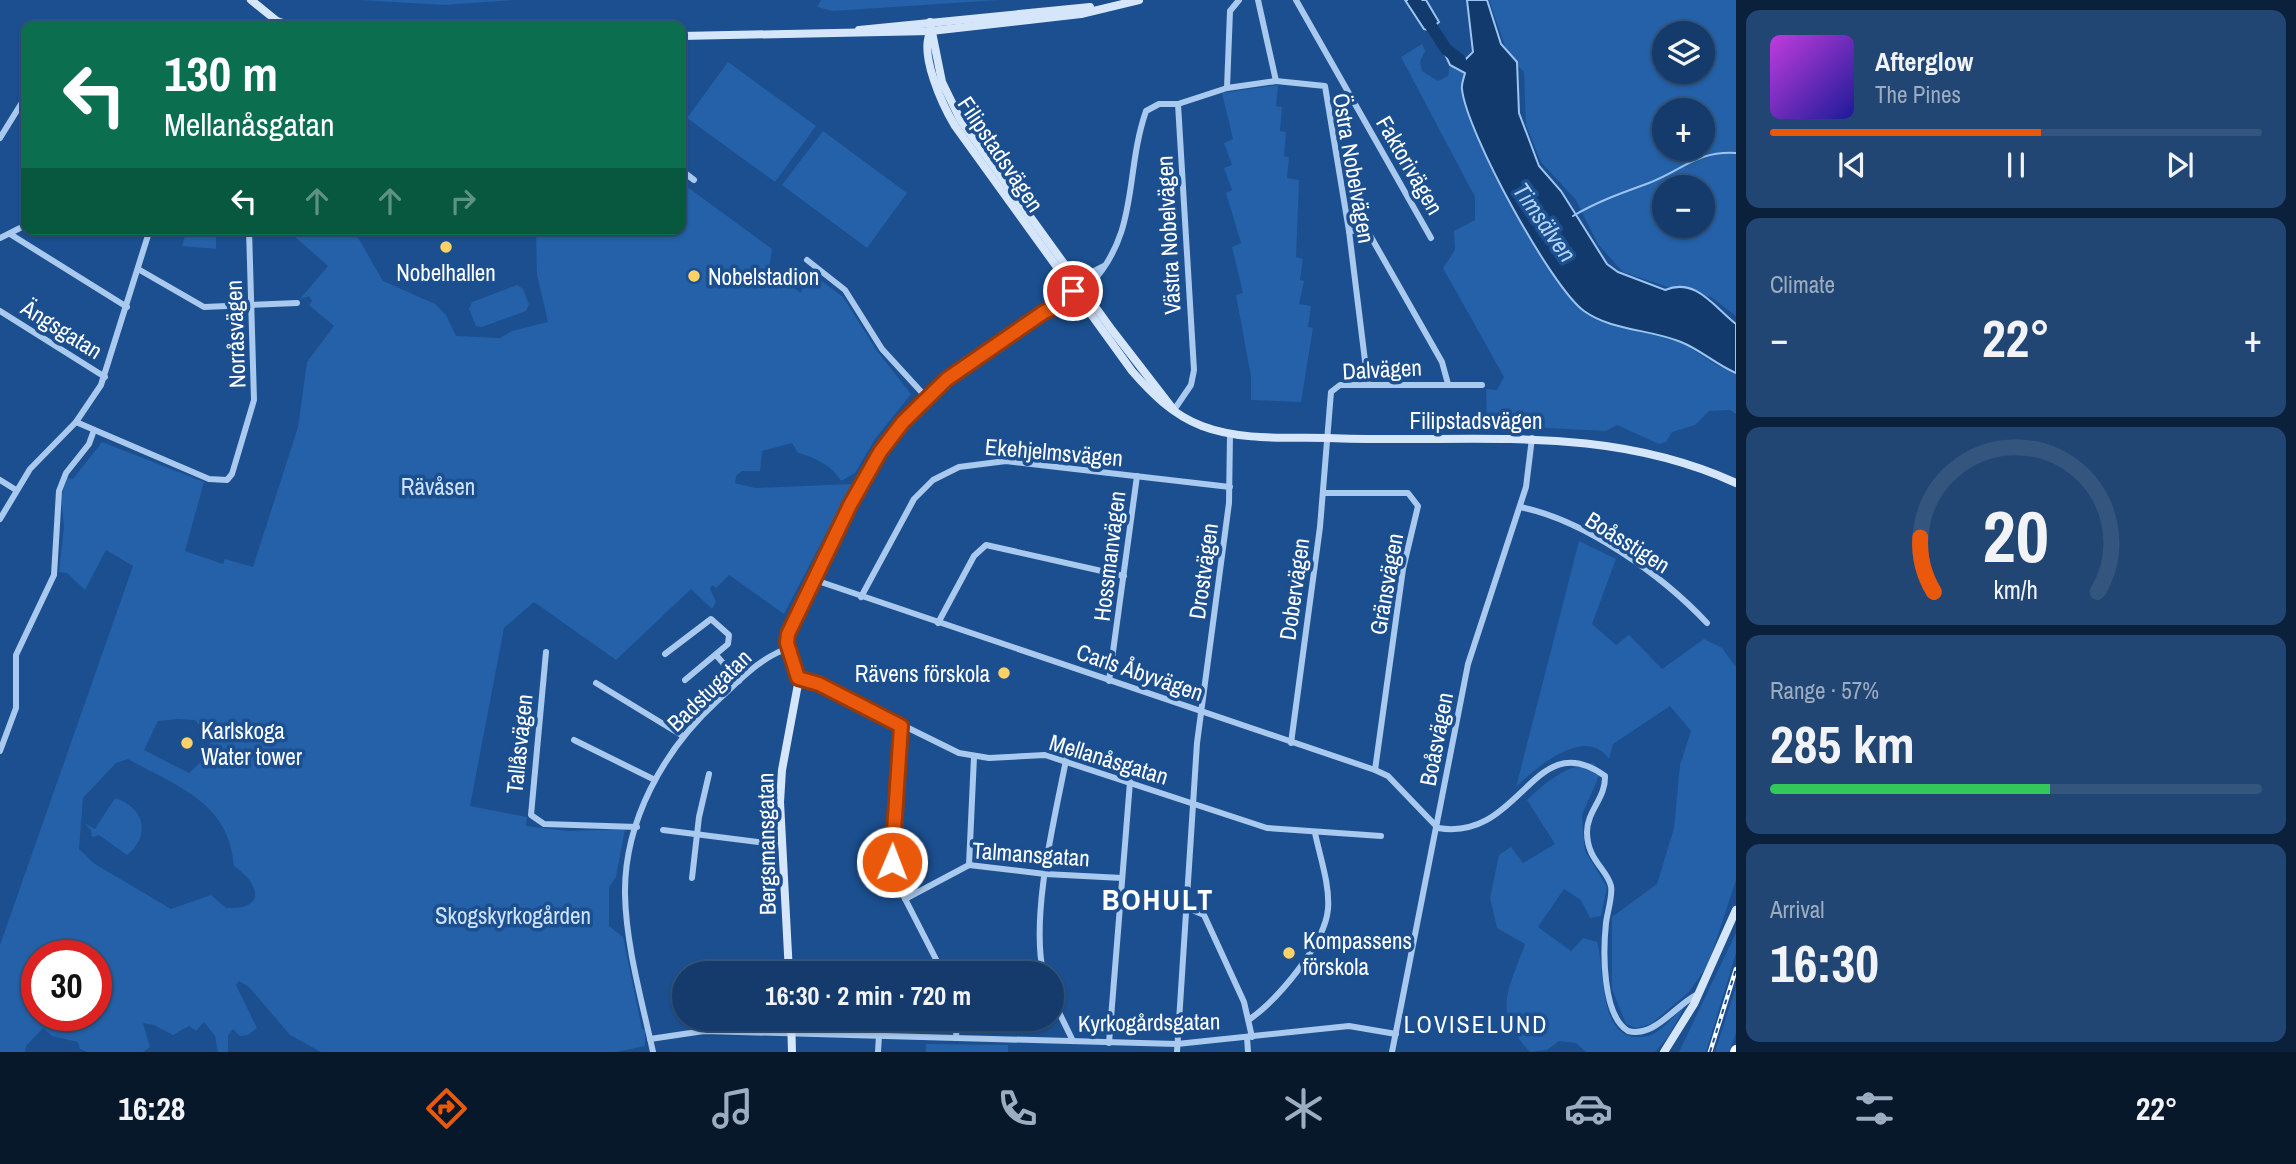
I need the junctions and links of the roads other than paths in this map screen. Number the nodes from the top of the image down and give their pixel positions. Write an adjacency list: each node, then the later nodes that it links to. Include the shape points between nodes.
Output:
1 (251, 0): 7 (street)
2 (1139, 0): 6 (street)
3 (1239, 0): 13 (street, via 1230,11)
4 (1258, 0): 11 (street)
5 (1296, 0): 10 (street, Faktorivägen)
6 (1114, 2): 8 (street, via 1081,14)
7 (272, 21)
8 (930, 27): 9 (street); 28 (street, Filipstadsvägen, via 953,108); 29 (street, Filipstadsvägen, via 932,71 947,114)
9 (686, 36)
10 (1341, 79): 12 (street); 25 (street, Faktorivägen)
11 (1276, 81): 12 (street, Östra Nobelvägen); 13 (street)
12 (1325, 86): 20 (street, Östra Nobelvägen)
13 (1227, 88): 15 (street)
14 (21, 104): 16 (street)
15 (1178, 104): 28 (street, via 1159,104 1146,111 1122,238 1090,285); 39 (street, Västra Nobelvägen, via 1194,370 1191,385)
16 (0, 138)
17 (686, 174): 18 (street)
18 (694, 180)
19 (21, 228): 21 (street)
20 (1349, 230): 35 (street, Östra Nobelvägen); 36 (street, via 1366,230 1371,237 1442,362)
21 (10, 234): 24 (street); 32 (street)
22 (148, 235): 27 (street)
23 (249, 235): 31 (street, Norråsvägen)
24 (0, 238)
25 (1431, 238)
26 (807, 260): 38 (street, via 845,290 882,349)
27 (138, 269): 31 (street, via 204,307); 32 (street)
28 (1081, 285): 29 (street, Bergsmansgatan); 39 (street, Filipstadsvägen)
29 (1073, 291): 38 (street, Bergsmansgatan, via 1060,294 1044,312 982,352); 39 (street, Filipstadsvägen, via 1154,396)
30 (297, 303): 31 (street)
31 (250, 306): 41 (street, Norråsvägen, via 254,400 227,480 209,479)
32 (127, 307): 34 (street)
33 (0, 311): 34 (street, Ängsgatan)
34 (105, 377): 40 (street)
35 (1367, 384): 36 (street, Dalvägen); 43 (street, Dalvägen, via 1334,387)
36 (1448, 384): 37 (street, Dalvägen)
37 (1482, 385)
38 (926, 397): 54 (street, Bergsmansgatan, via 880,452)
39 (1174, 410): 42 (street, Filipstadsvägen)
40 (76, 422): 41 (street, Norråsvägen); 49 (street, via 42,455)
41 (94, 430): 72 (street, via 59,491 54,575 16,655 16,708)
42 (1230, 434): 43 (street, Filipstadsvägen); 48 (street, Drostvägen)
43 (1328, 438): 44 (street, Filipstadsvägen); 50 (street, Dobervägen)
44 (1532, 438): 47 (street, Filipstadsvägen, via 1630,449); 51 (street, Boåsvägen, via 1530,471)
45 (1137, 476): 48 (street, Ekehjelmsvägen); 53 (street, Hossmanvägen); 55 (street, Ekehjelmsvägen, via 1006,461 959,467 933,480 914,499)
46 (0, 480): 49 (street)
47 (1736, 483)
48 (1230, 487): 67 (street, Drostvägen)
49 (16, 490): 52 (street)
50 (1323, 494): 71 (street, Dobervägen); 75 (street, Gränsvägen, via 1408,494 1418,506 1403,569)
51 (1520, 508): 57 (street, Boåsstigen, via 1540,511 1629,558); 81 (street, Boåsvägen, via 1471,651)
52 (0, 519)
53 (1124, 576): 56 (street, via 986,545 974,556); 65 (street, Hossmanvägen)
54 (812, 579): 55 (street, Carls Åbyvägen); 58 (street, Bergsmansgatan, via 788,634)
55 (861, 597): 56 (street, Carls Åbyvägen)
56 (938, 623): 65 (street, Carls Åbyvägen)
57 (1707, 623)
58 (789, 648): 62 (street, Bergsmansgatan); 64 (street, Badstugatan, via 768,657)
59 (546, 652): 80 (street, Tallåsvägen, via 531,815 544,824)
60 (665, 654): 61 (street, via 711,618 730,639)
61 (716, 655): 63 (street); 64 (street)
62 (798, 678): 68 (street, Mellanåsgatan); 86 (street, Bergsmansgatan, via 780,785)
63 (685, 680)
64 (739, 681): 69 (street, Badstugatan)
65 (1109, 681): 67 (street, Carls Åbyvägen)
66 (596, 683): 69 (street)
67 (1201, 711): 71 (street, Carls Åbyvägen); 79 (street, Drostvägen)
68 (901, 726): 73 (street, Mellanåsgatan); 91 (street, via 891,849)
69 (683, 736): 77 (street, Badstugatan)
70 (574, 740): 77 (street)
71 (1291, 743): 75 (street, Carls Åbyvägen)
72 (0, 751)
73 (974, 757): 74 (street, Mellanåsgatan, via 1045,755); 87 (street)
74 (1066, 760): 78 (street, Mellanåsgatan); 88 (street)
75 (1375, 770): 81 (street, Carls Åbyvägen, via 1388,776)
76 (709, 774): 84 (street)
77 (655, 780): 80 (street, Badstugatan)
78 (1130, 782): 79 (street, Mellanåsgatan); 90 (street)
79 (1193, 804): 83 (street, Mellanåsgatan, via 1267,828); 92 (street, Drostvägen)
80 (636, 827): 106 (street, Badstugatan, via 626,868 626,911)
81 (1438, 828): 97 (street, via 1461,830 1483,824 1555,765 1584,764 1605,776 1587,834 1595,862 1611,885 1604,955 1614,1017 1628,1031 1648,1031); 102 (street, Boåsvägen)
82 (663, 830): 84 (street)
83 (1315, 833): 85 (street, Mellanåsgatan); 98 (street, via 1327,892 1324,927 1272,1001)
84 (696, 835): 86 (street); 89 (street)
85 (1381, 836)
86 (782, 845): 94 (street, Bergsmansgatan)
87 (969, 865): 88 (street, Talmansgatan); 91 (street, Talmansgatan)
88 (1045, 874): 90 (street, Talmansgatan); 96 (street)
89 (692, 878)
90 (1122, 878): 109 (street)
91 (905, 899): 95 (street)
92 (1185, 907): 98 (street, via 1204,915); 110 (street, Drostvägen)
93 (1736, 910): 97 (street)
94 (788, 961)
95 (937, 961)
96 (1042, 961)
97 (1699, 994): 118 (street)
98 (1250, 1019): 104 (street)
99 (1064, 1023): 107 (street)
100 (956, 1031): 105 (street)
101 (792, 1033): 103 (street, Kyrkogårdsgatan); 106 (street, Kyrkogårdsgatan, via 704,1031); 112 (street)
102 (1396, 1034): 104 (street, Kyrkogårdsgatan, via 1349,1026); 117 (street, Boåsvägen)
103 (879, 1035): 105 (street, Kyrkogårdsgatan); 113 (street)
104 (1249, 1037): 110 (street, Kyrkogårdsgatan); 116 (street)
105 (956, 1038): 107 (street, Kyrkogårdsgatan)
106 (650, 1039): 111 (street, Badstugatan)
107 (1073, 1041): 108 (street, Kyrkogårdsgatan)
108 (1082, 1042): 109 (street, Kyrkogårdsgatan); 114 (street)
109 (1109, 1043): 110 (street, Kyrkogårdsgatan)
110 (1177, 1044): 115 (street, Drostvägen)
111 (653, 1052)
112 (792, 1052)
113 (878, 1052)
114 (1081, 1052)
115 (1177, 1052)
116 (1248, 1052)
117 (1392, 1052)
118 (1664, 1052)

